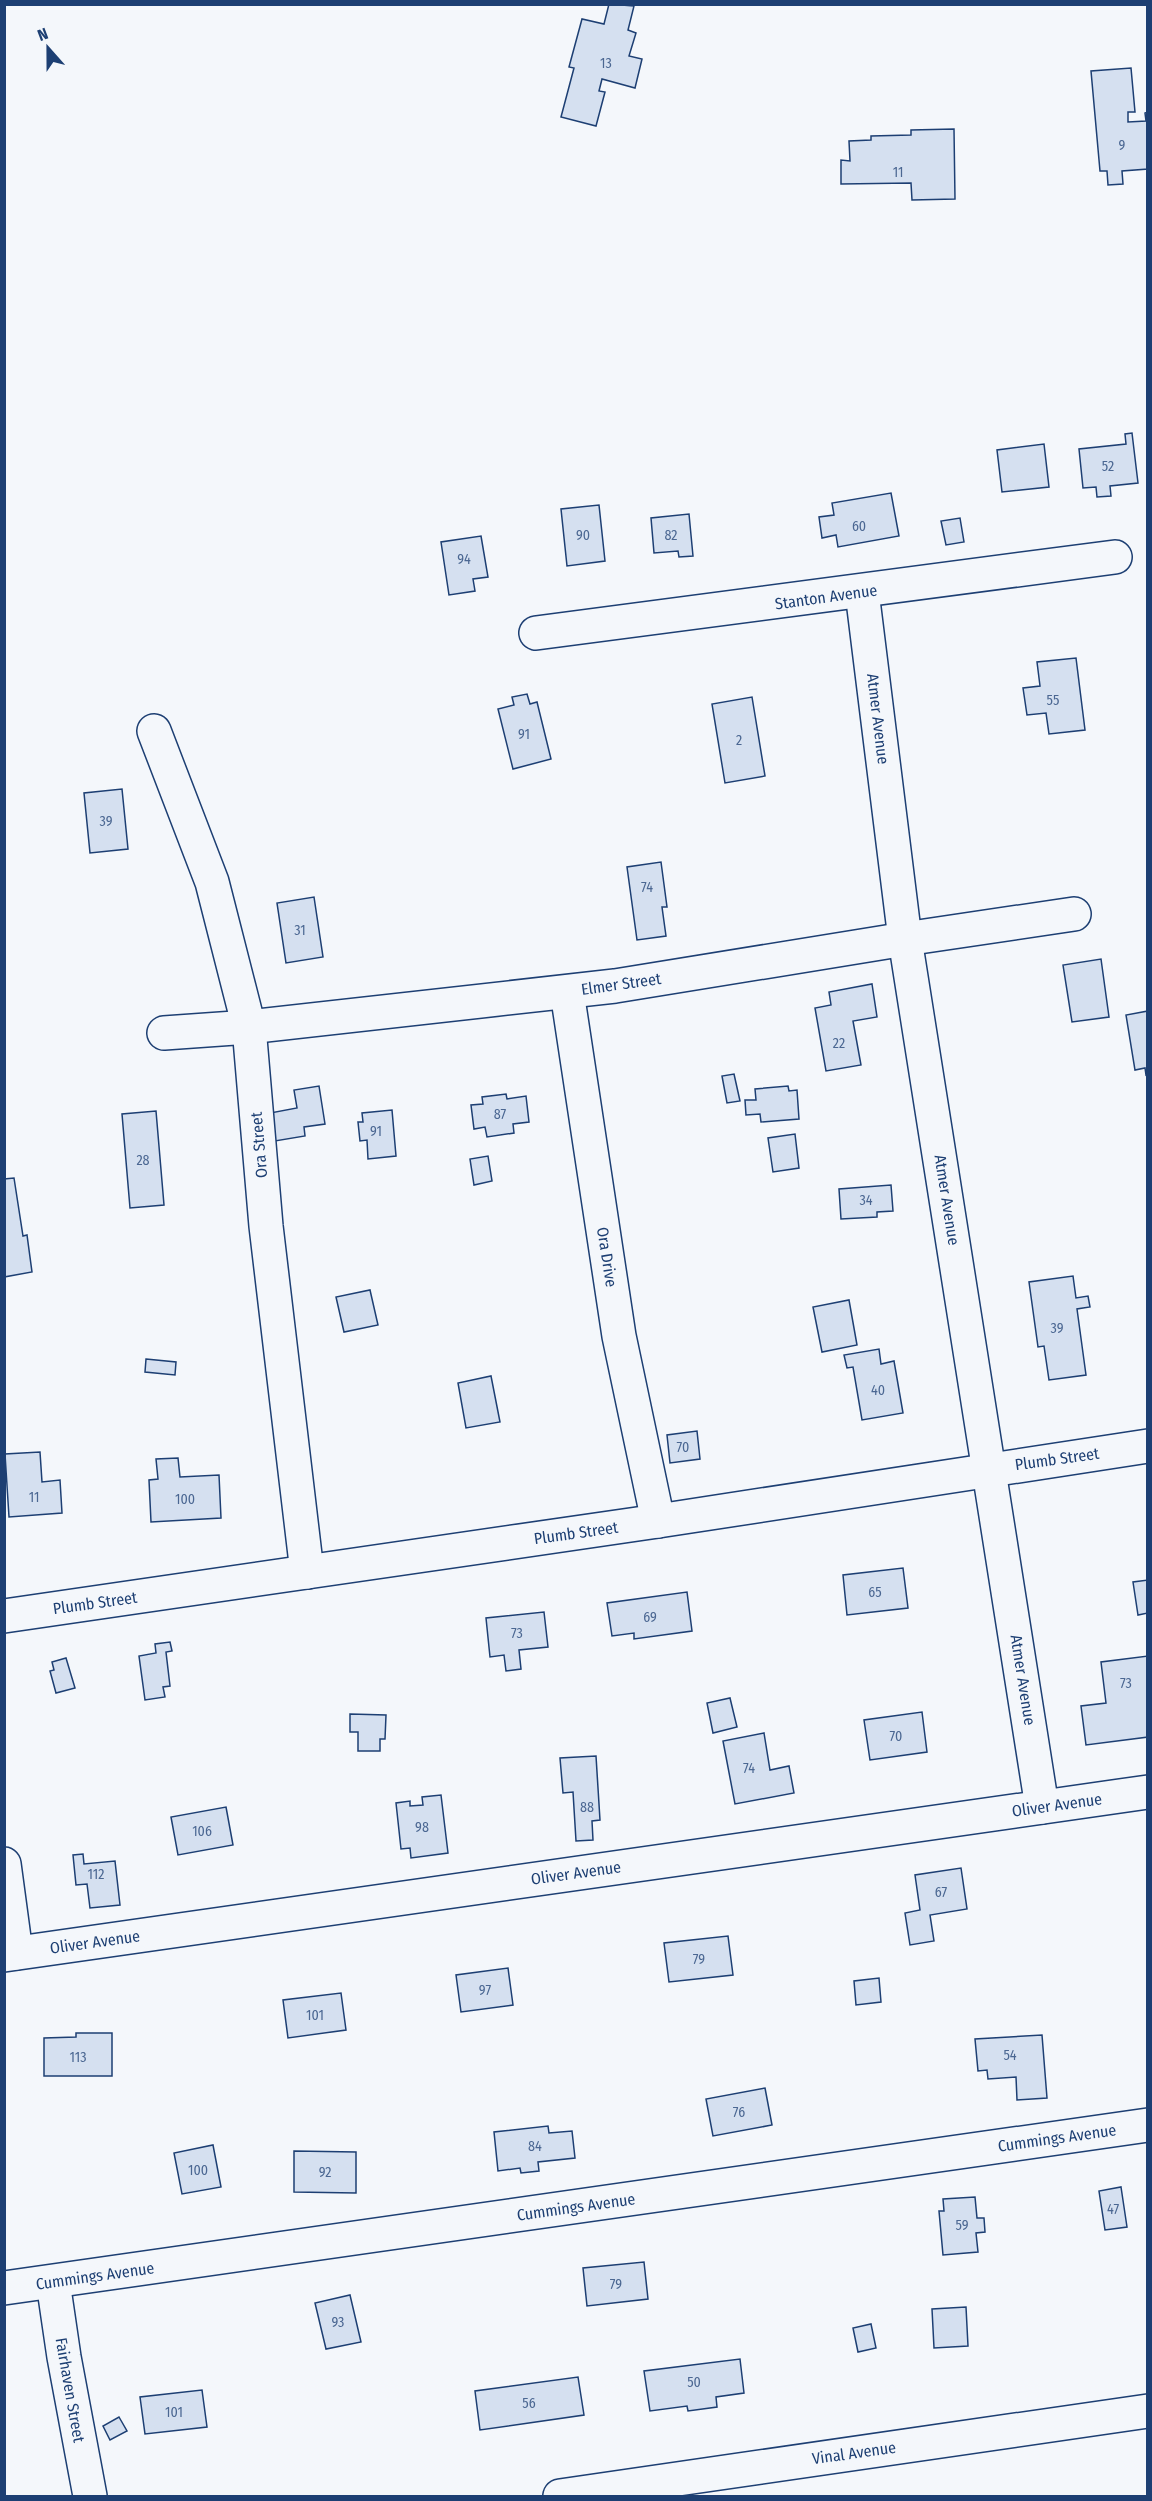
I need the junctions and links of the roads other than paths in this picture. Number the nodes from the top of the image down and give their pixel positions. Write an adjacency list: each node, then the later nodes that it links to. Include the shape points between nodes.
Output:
1 (1115, 557): 2 (street, Stanton Avenue)
2 (862, 592): 3 (street, Stanton Avenue); 6 (street, Atmer Avenue)
3 (537, 633)
4 (154, 731): 8 (street, Ora Street, via 212,882)
5 (1074, 914): 6 (street, Elmer Street)
6 (905, 939): 7 (street, Elmer Street); 11 (street, Atmer Avenue)
7 (567, 992): 8 (street, Elmer Street); 12 (street, Ora Drive, via 619,1336)
8 (249, 1027): 9 (street, Elmer Street); 13 (street, Ora Street, via 266,1226)
9 (165, 1033)
10 (1148, 1446): 11 (street, Plumb Street)
11 (990, 1468): 12 (street, Plumb Street); 16 (street, Atmer Avenue)
12 (658, 1521): 13 (street, Plumb Street)
13 (307, 1572): 14 (street, Plumb Street)
14 (4, 1616)
15 (1148, 1792): 16 (street, Oliver Avenue)
16 (1042, 1807): 18 (street, Oliver Avenue)
17 (4, 1864): 18 (street)
18 (10, 1954)
19 (1148, 2125): 20 (street, Cummings Avenue)
20 (52, 2282): 21 (street, Cummings Avenue); 23 (street, Fairhaven Street)
21 (4, 2288)
22 (1148, 2411): 24 (street, Vinal Avenue)
23 (90, 2496)
24 (560, 2496)

